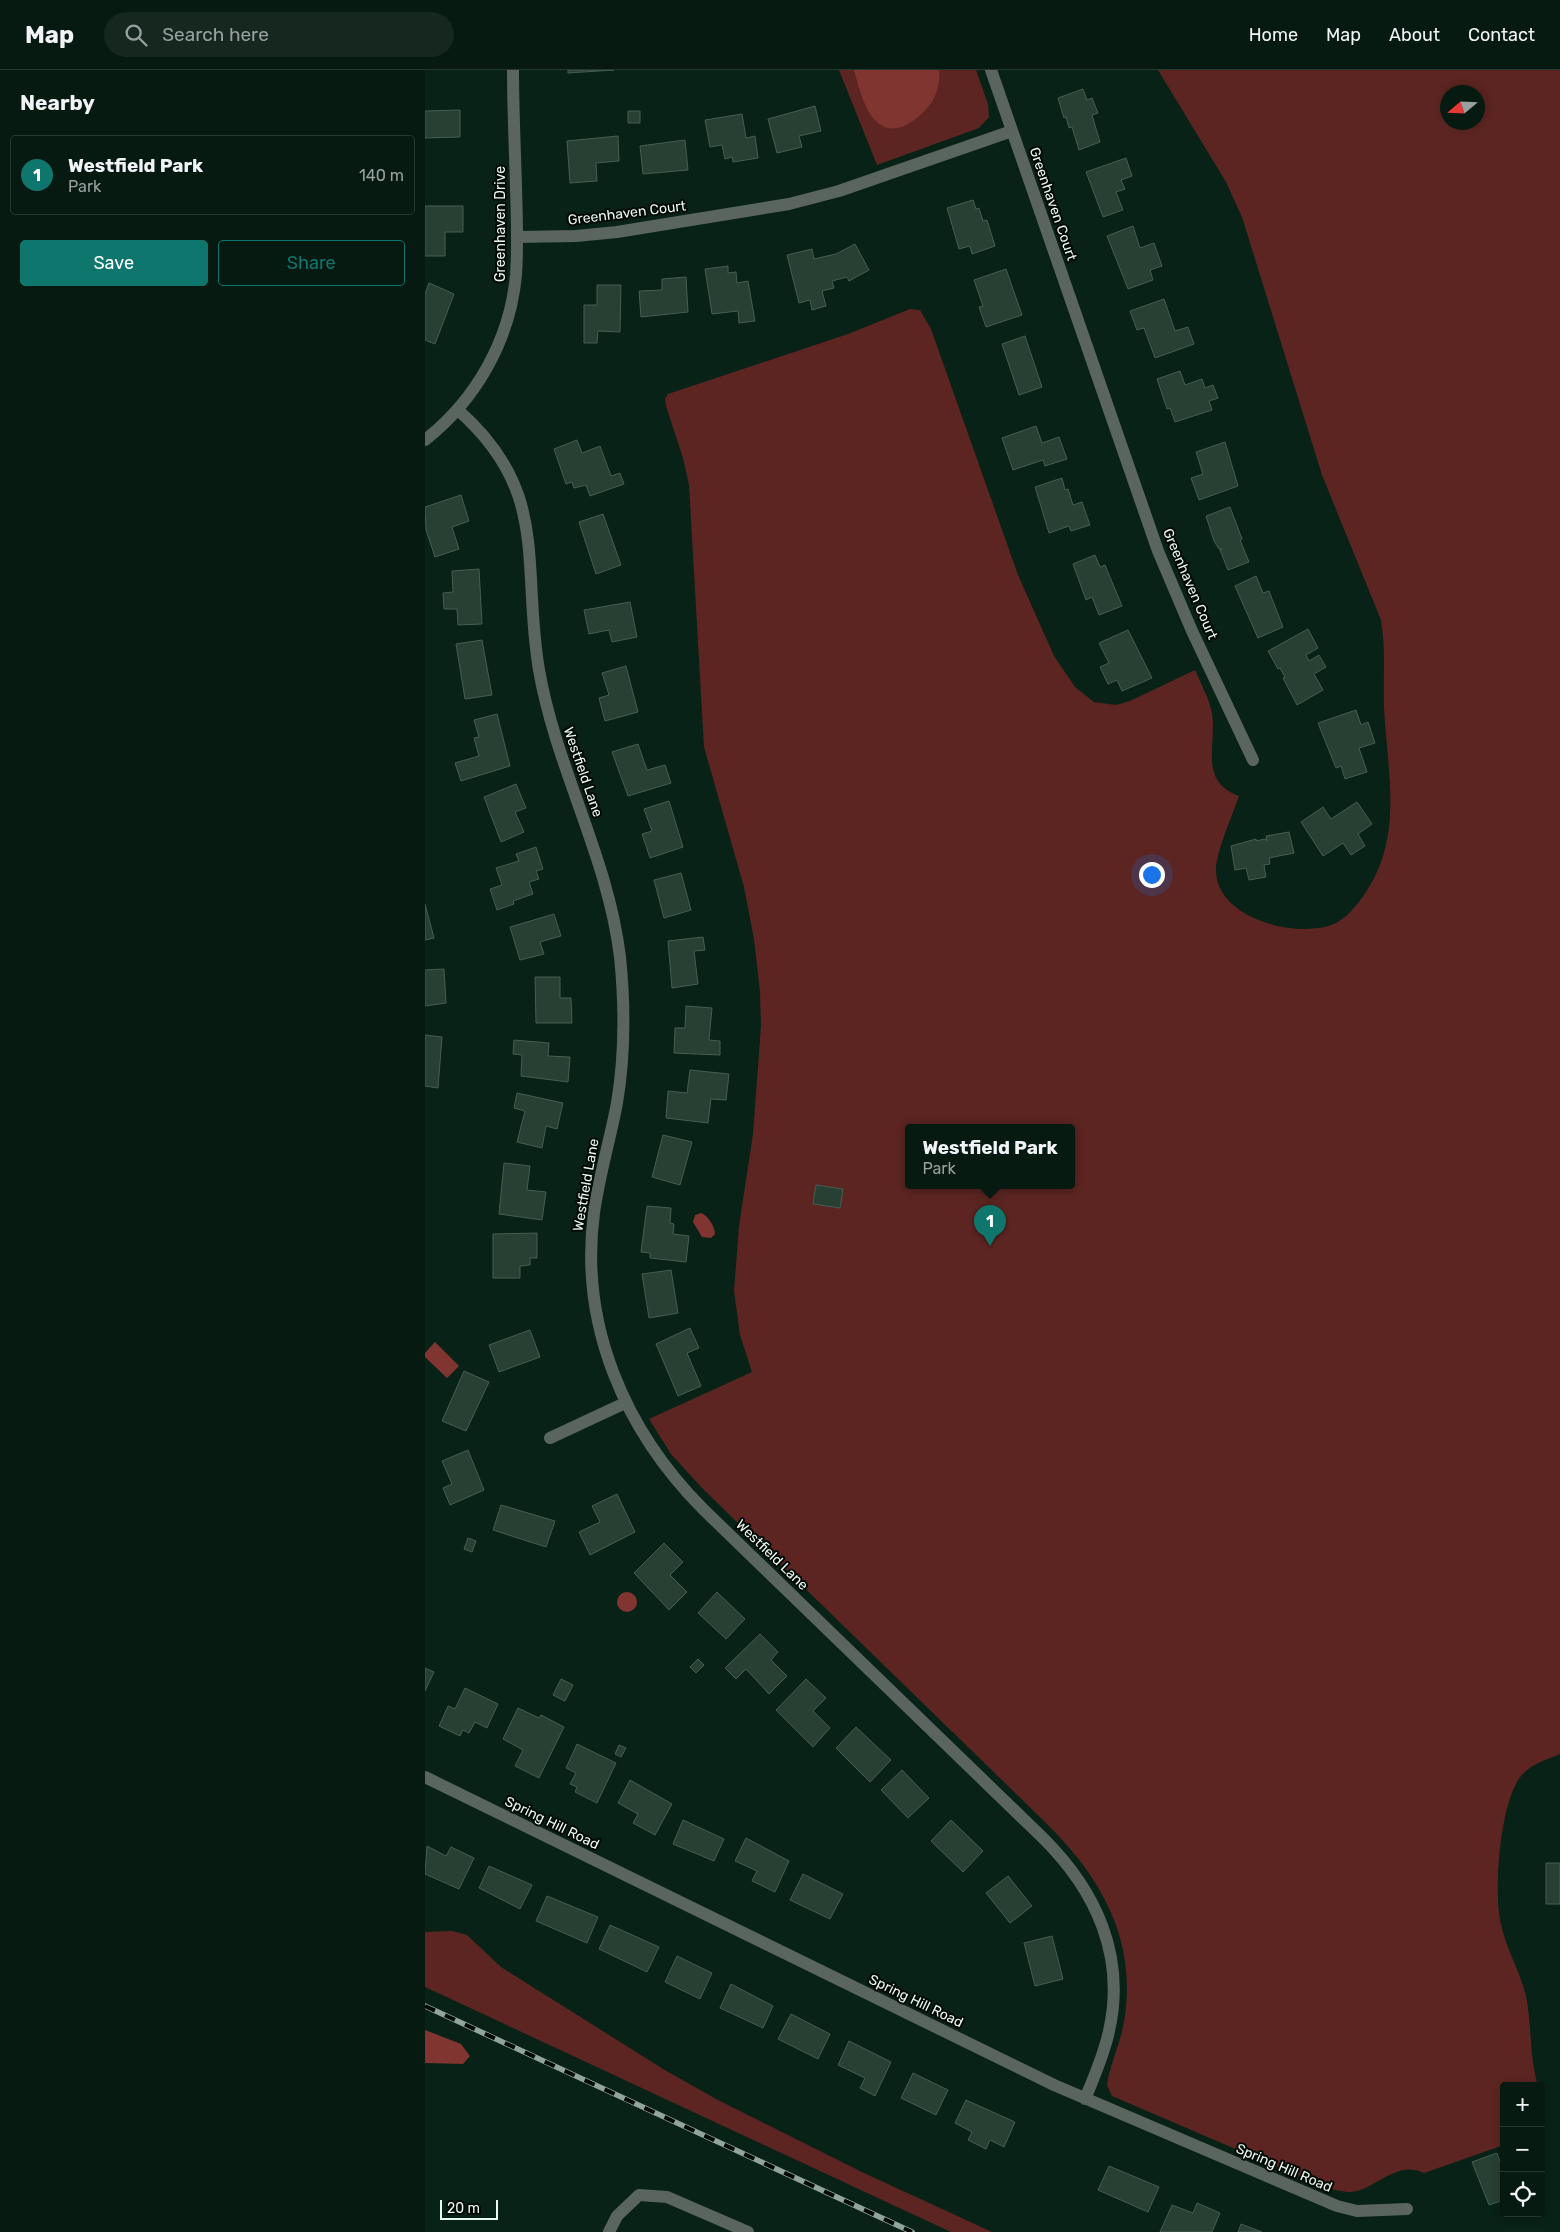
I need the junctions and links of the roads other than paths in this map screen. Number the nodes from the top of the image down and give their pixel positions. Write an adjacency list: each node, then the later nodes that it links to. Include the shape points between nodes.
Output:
1 (513, 70): 4 (street, Greenhaven Drive)
2 (991, 70): 3 (street)
3 (1012, 131): 4 (street, Greenhaven Court, via 839,191 776,207 600,234); 7 (street, Greenhaven Court, via 1158,551)
4 (517, 237): 5 (street, Greenhaven Drive, via 514,289 503,334 488,367)
5 (458, 410): 6 (street, Greenhaven Drive); 8 (street, Westfield Lane, via 493,446 513,480 523,508 530,550 534,636 545,698 558,749 603,877 617,935 623,989 622,1068 595,1202 591,1261 601,1339)
6 (425, 440)
7 (1253, 760)
8 (625, 1403): 9 (street); 11 (street, Westfield Lane, via 658,1457 697,1503 1043,1839 1082,1883 1104,1930 1111,1957 1113,1989 1109,2034)
9 (550, 1438)
10 (425, 1777): 11 (street, Spring Hill Road)
11 (1085, 2100): 12 (street, Spring Hill Road, via 1337,2206 1357,2211)
12 (1407, 2209)
13 (609, 2232): 14 (street, via 617,2216 639,2195 667,2197)
14 (748, 2232)

